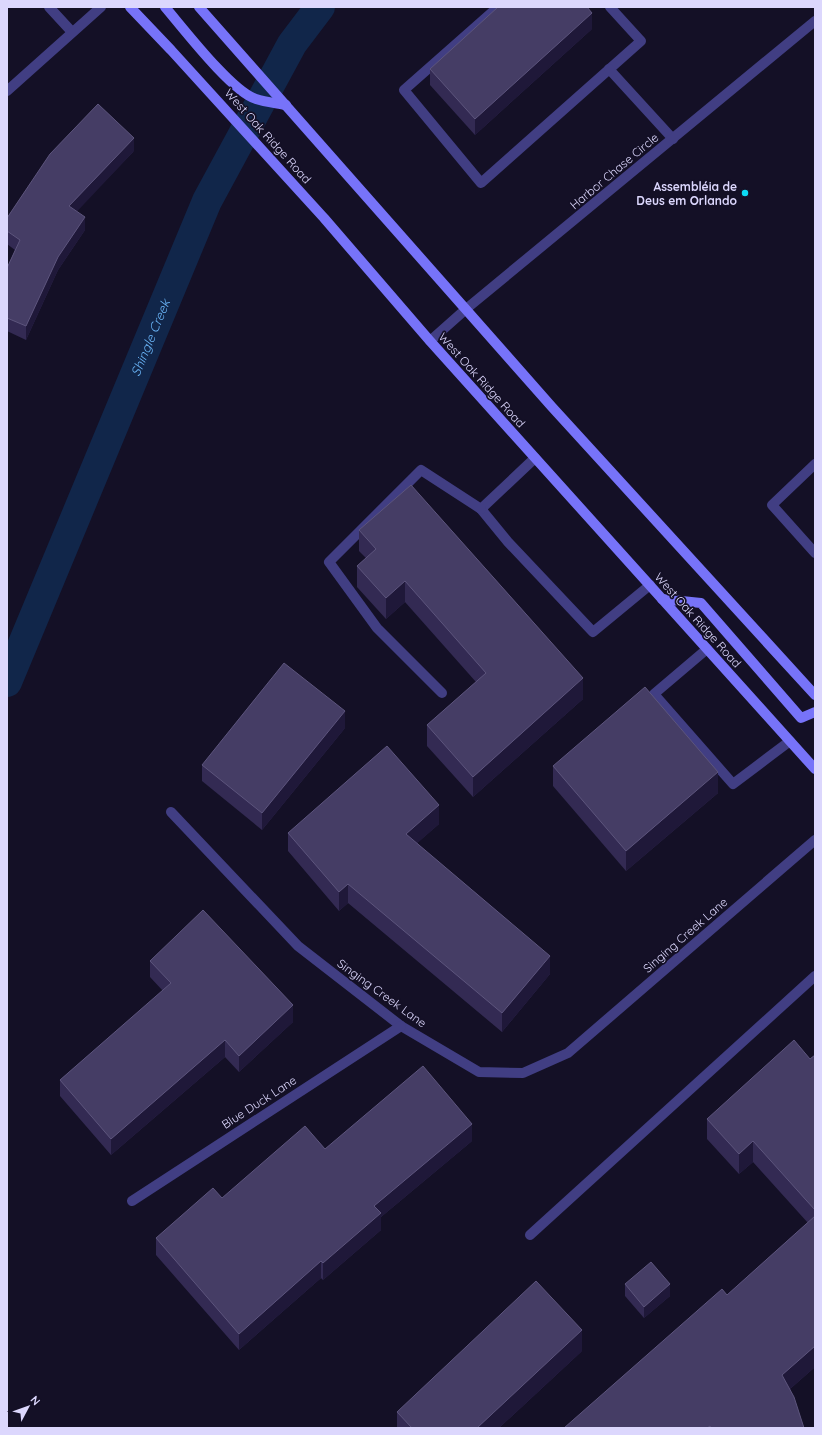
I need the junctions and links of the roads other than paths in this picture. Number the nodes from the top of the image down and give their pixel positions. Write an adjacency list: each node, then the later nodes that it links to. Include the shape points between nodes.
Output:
1 (49, 7): 9 (street)
2 (101, 7): 9 (street)
3 (130, 7): 15 (street, West Oak Ridge Road, via 300,191)
4 (164, 7): 12 (street, via 244,93 255,99)
5 (199, 7): 12 (street)
6 (498, 7): 10 (street, via 404,90 481,183)
7 (610, 7): 10 (street, via 641,41)
8 (815, 21): 13 (street, Harbor Chase Circle)
9 (72, 32): 11 (street)
10 (609, 69): 13 (street)
11 (7, 90)
12 (286, 105): 14 (street)
13 (673, 139): 14 (street, Harbor Chase Circle)
14 (466, 309): 15 (street, Harbor Chase Circle); 24 (street)
15 (430, 341): 16 (street, West Oak Ridge Road)
16 (535, 458): 18 (street); 20 (street, West Oak Ridge Road)
17 (815, 464): 19 (street, via 772,505)
18 (481, 510): 20 (street, via 593,632); 23 (street, via 420,470 329,562 377,628)
19 (815, 553)
20 (650, 586): 21 (street, West Oak Ridge Road)
21 (662, 599): 22 (street, West Oak Ridge Road); 25 (street, via 702,603 801,718)
22 (707, 649): 26 (street, West Oak Ridge Road); 26 (street, via 654,694 733,784)
23 (442, 693)
24 (815, 695)
25 (815, 712)
26 (790, 741): 27 (street, West Oak Ridge Road)
27 (815, 769)
28 (172, 812): 31 (street, Singing Creek Lane, via 298,946)
29 (815, 840): 31 (street, Singing Creek Lane, via 568,1053 523,1073 479,1072)
30 (815, 976): 33 (street)
31 (401, 1026): 32 (street, Blue Duck Lane)
32 (132, 1201)
33 (530, 1235)

